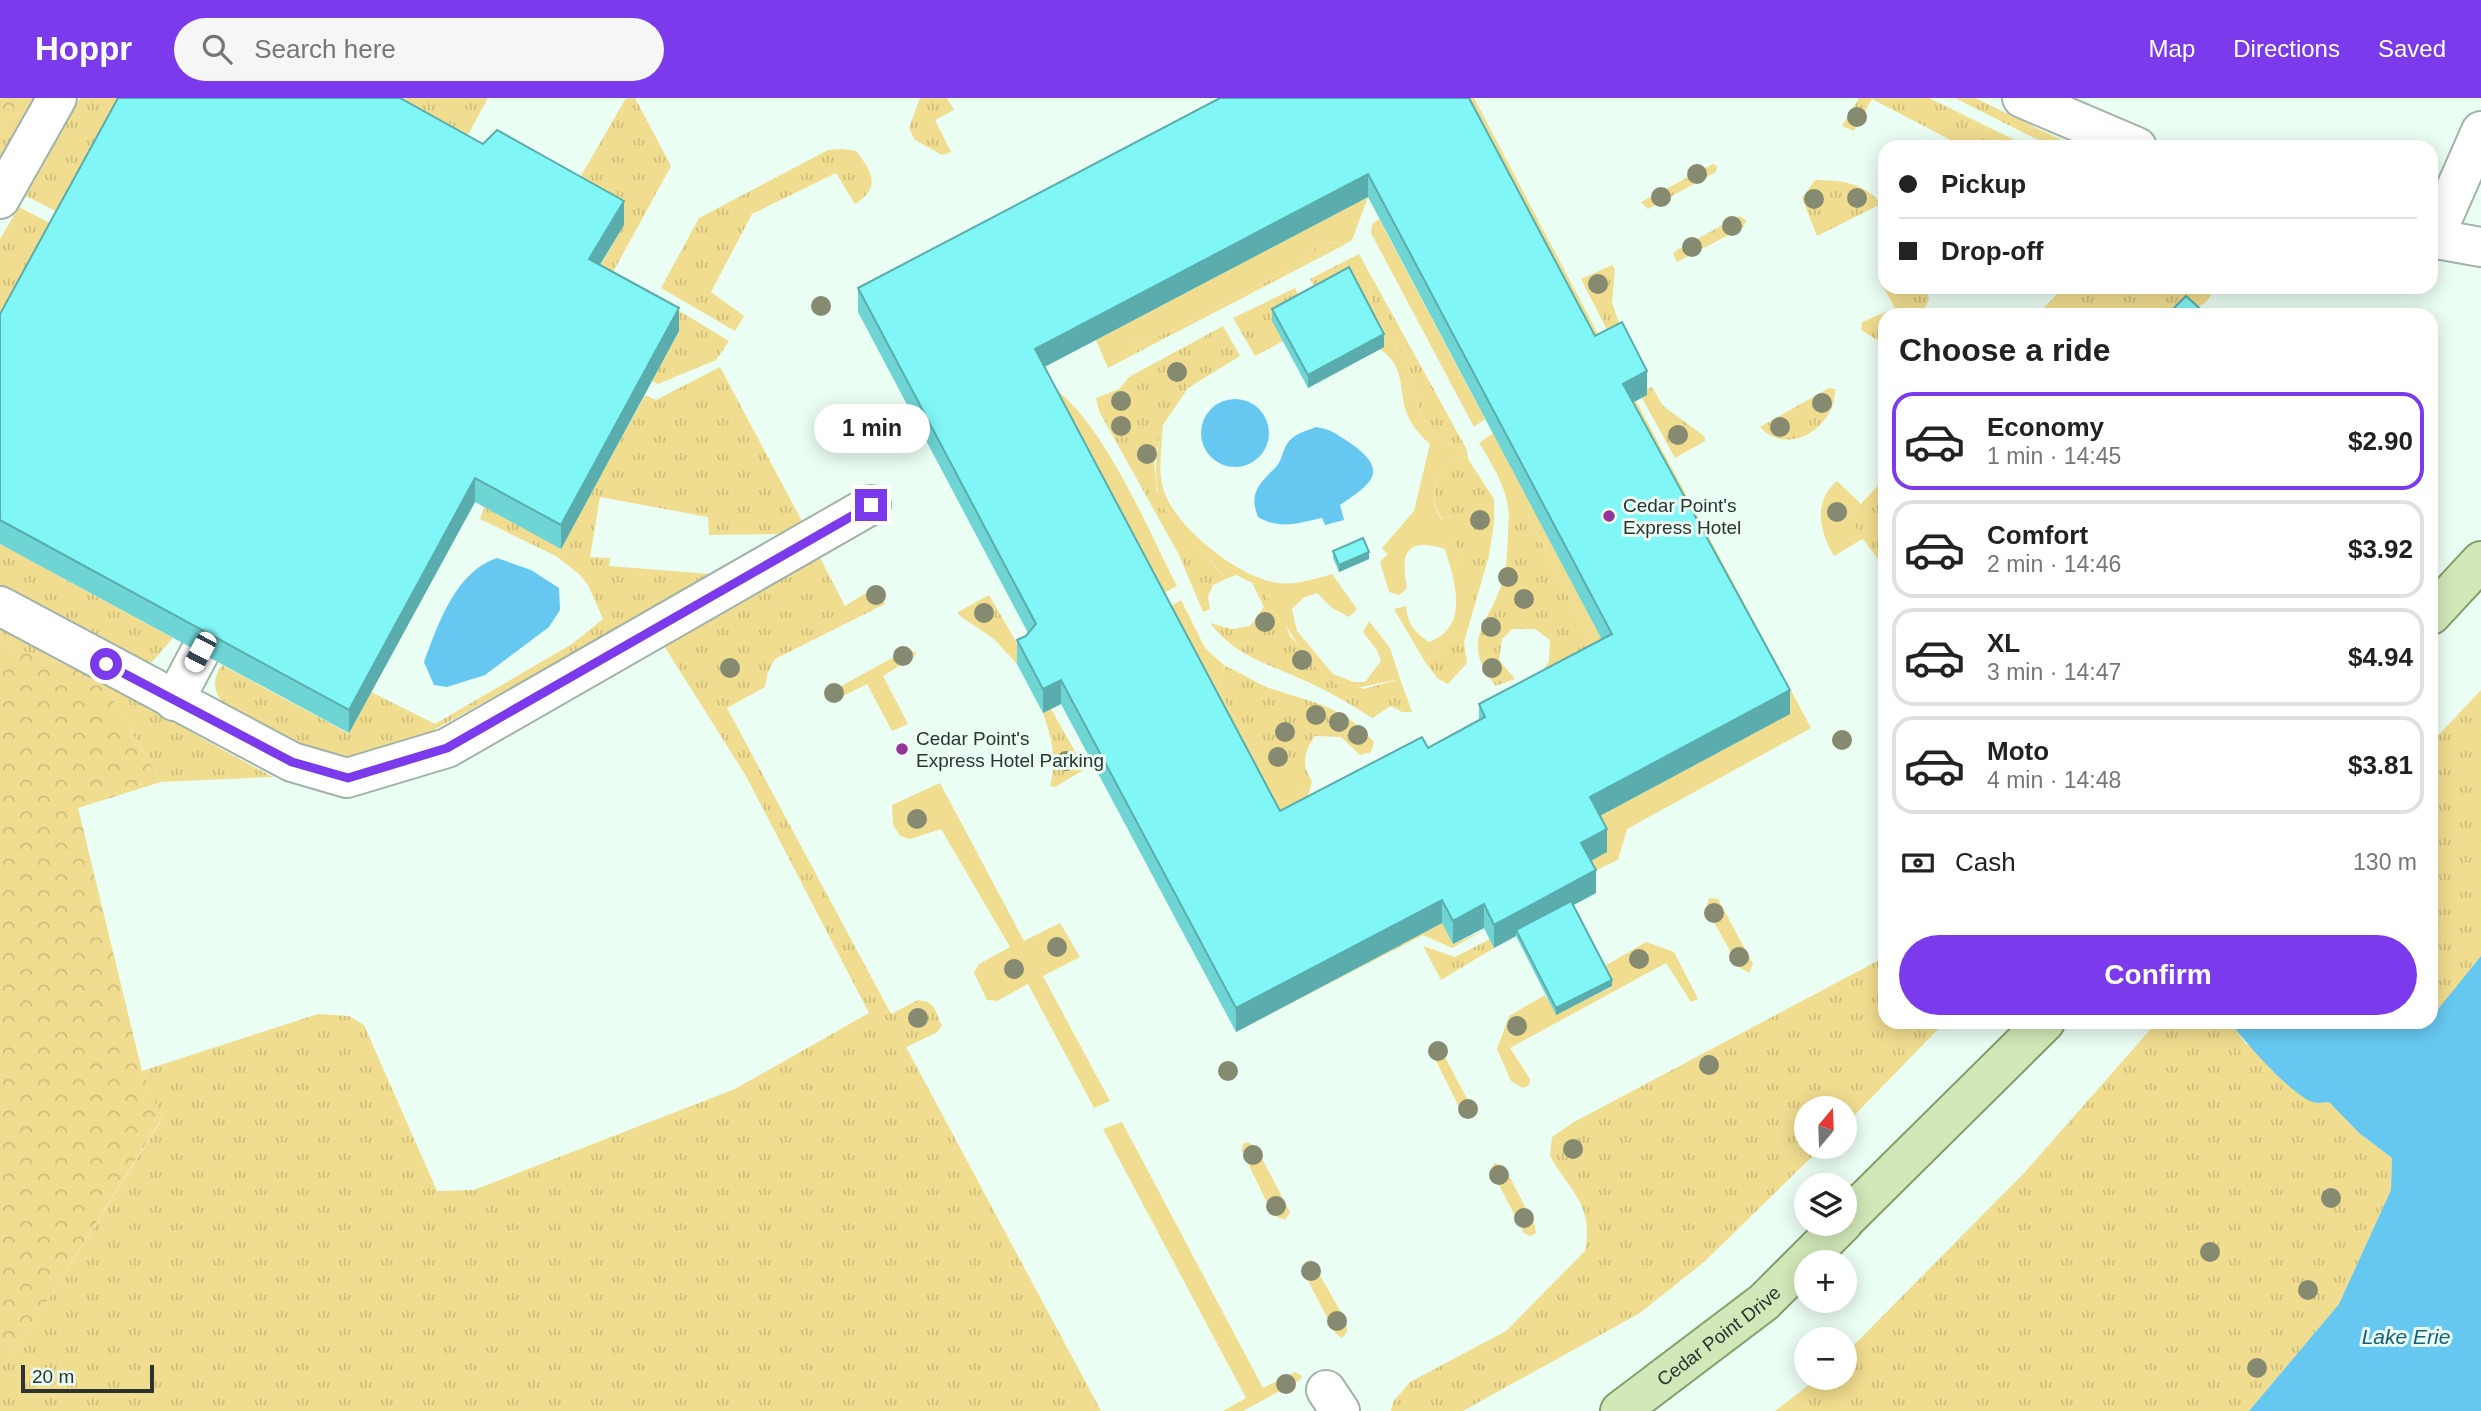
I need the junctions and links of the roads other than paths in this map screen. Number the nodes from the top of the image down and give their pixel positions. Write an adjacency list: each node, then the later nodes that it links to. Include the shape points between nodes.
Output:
1 (57, 98): 5 (street)
2 (2022, 98): 4 (street)
3 (2481, 131): 6 (street)
4 (2121, 140)
5 (0, 199)
6 (2438, 225)
7 (2438, 239): 8 (street)
8 (2481, 247)
9 (871, 505): 14 (street, via 447,748 348,778 292,762)
10 (2481, 561): 12 (main road)
11 (0, 606): 14 (street)
12 (2438, 607)
13 (200, 652): 14 (street)
14 (174, 701)
15 (2038, 1029): 16 (main road, Cedar Point Drive)
16 (1857, 1209)
17 (1830, 1236): 18 (main road, Cedar Point Drive, via 1763,1302)
18 (1620, 1411)

